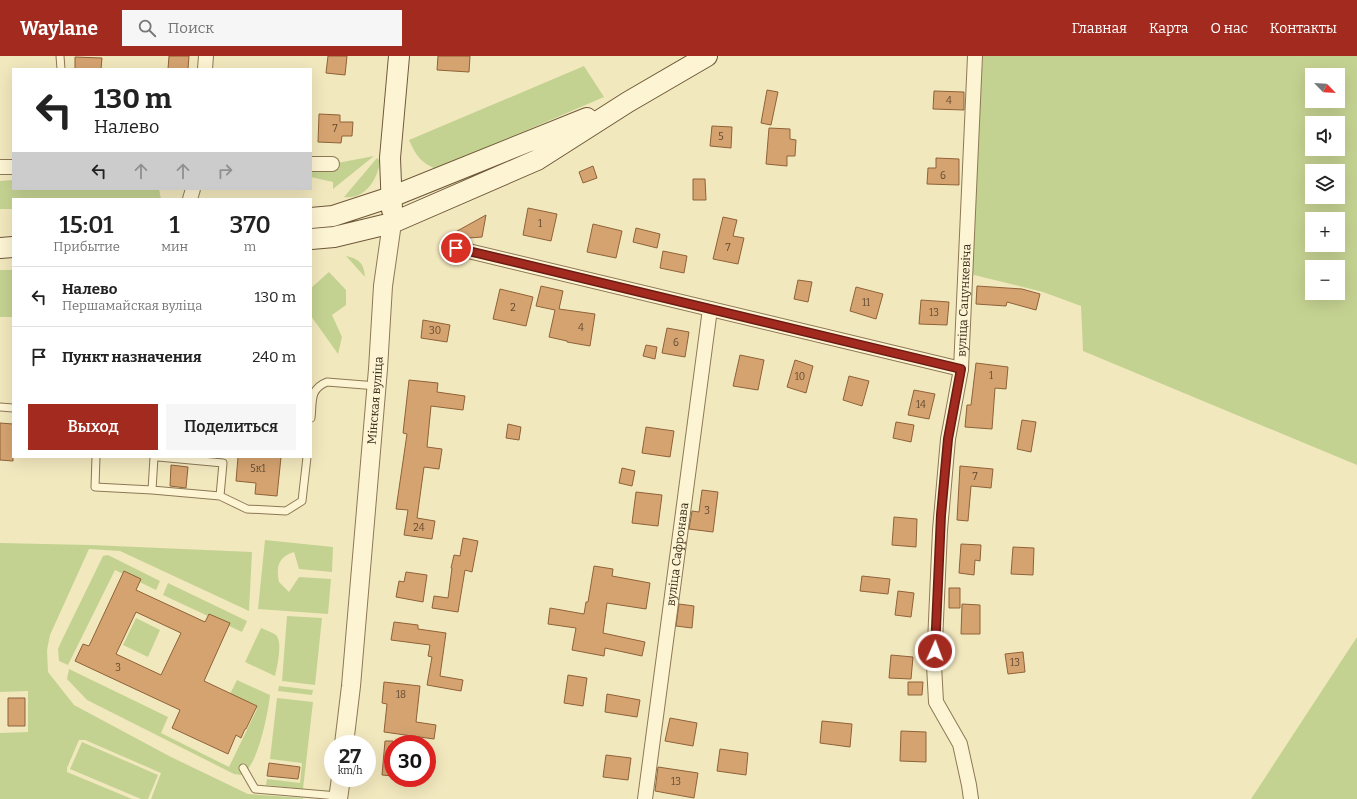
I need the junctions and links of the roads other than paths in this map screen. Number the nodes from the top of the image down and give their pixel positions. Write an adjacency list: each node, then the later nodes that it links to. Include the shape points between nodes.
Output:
1 (60, 56): 6 (lane)
2 (206, 56): 7 (street)
3 (399, 56): 13 (main road, Мінская вуліца, via 390,158)
4 (707, 56): 8 (main road)
5 (975, 56): 21 (street, вуліца Сацункевіча)
6 (60, 68)
7 (205, 68)
8 (628, 102): 13 (main road); 15 (main road, via 537,160)
9 (312, 164): 10 (street)
10 (332, 164)
11 (0, 167): 12 (street)
12 (12, 167)
13 (391, 197): 14 (main road, via 333,216); 15 (main road, Мінская вуліца)
14 (312, 218)
15 (392, 223): 16 (main road, via 334,237); 22 (street, Мінская вуліца, via 383,286)
16 (312, 239)
17 (12, 247): 18 (main road)
18 (0, 248)
19 (456, 248): 20 (street)
20 (710, 309): 21 (street); 36 (street, вуліца Сафронава)
21 (961, 369): 37 (street, вуліца Сацункевіча, via 948,439 940,530 934,665 936,702 960,744)
22 (377, 386): 23 (lane, via 327,382 316,388); 32 (street, Мінская вуліца)
23 (312, 406)
24 (0, 407): 25 (lane)
25 (12, 408)
26 (96, 458): 30 (lane, via 95,487)
27 (154, 458): 30 (lane)
28 (169, 458): 31 (lane, via 223,463)
29 (307, 458): 31 (lane, via 302,501 286,511 247,508)
30 (152, 490): 31 (lane)
31 (220, 496)
32 (345, 735)
33 (243, 768): 35 (lane, via 255,789)
34 (340, 787): 35 (street)
35 (338, 798)
36 (646, 799)
37 (971, 799)

